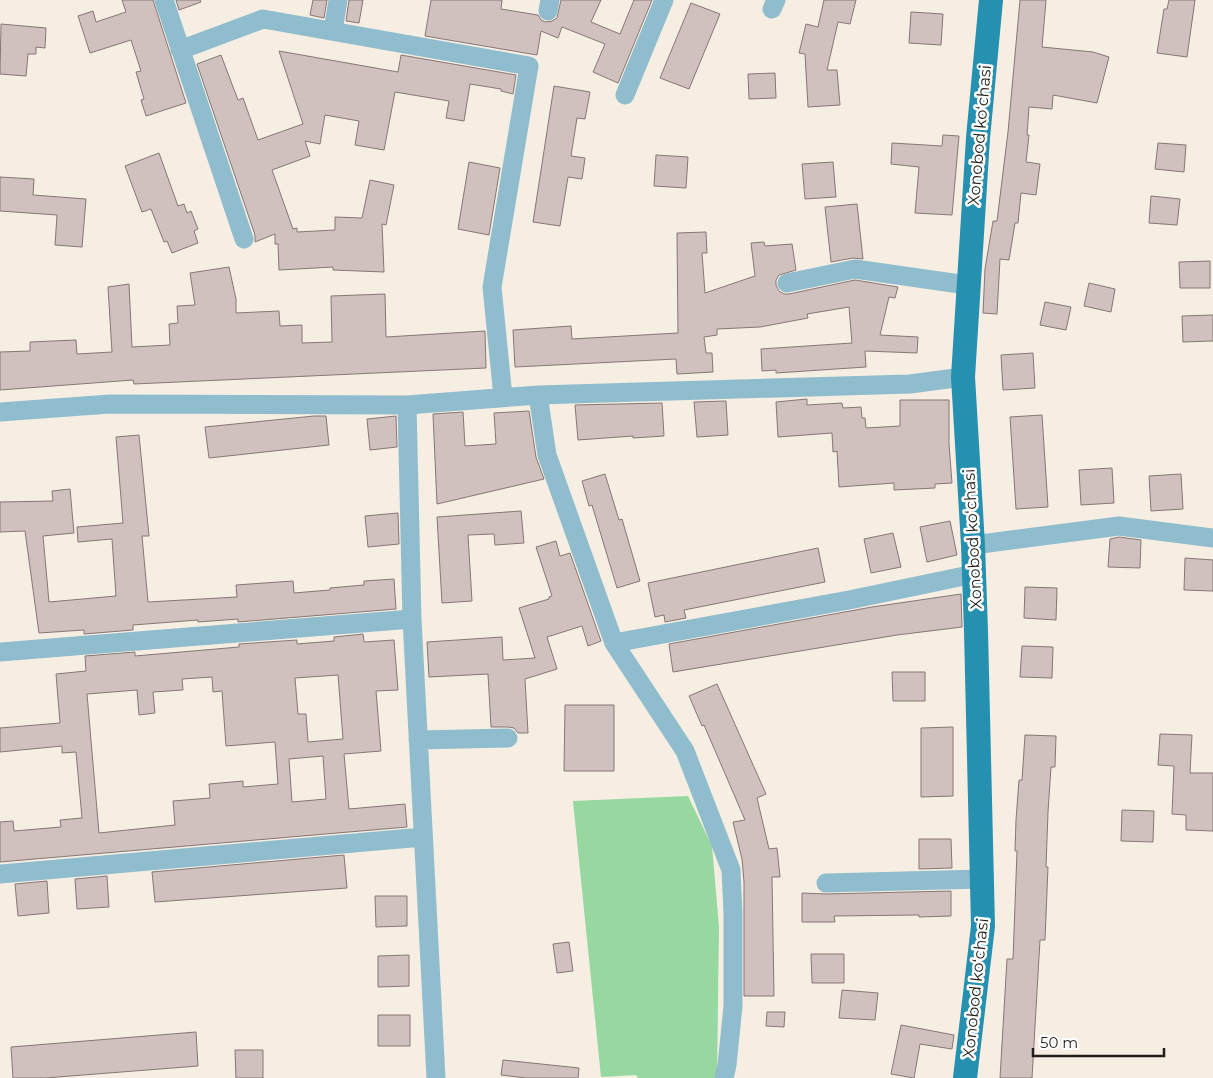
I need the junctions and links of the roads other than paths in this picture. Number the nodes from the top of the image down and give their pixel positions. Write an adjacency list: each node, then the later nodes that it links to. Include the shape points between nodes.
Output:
1 (164, 0): 6 (street)
2 (338, 0): 5 (street)
3 (664, 0): 7 (street)
4 (990, 0): 10 (main road, Xonobod koʻchasi)
5 (333, 31): 6 (street, via 263,19); 13 (street, via 529,66 492,287)
6 (180, 50): 8 (street)
7 (625, 95)
8 (244, 239)
9 (787, 283): 10 (street, via 855,269)
10 (967, 285): 11 (main road, Xonobod koʻchasi)
11 (962, 377): 12 (street, via 910,384); 17 (main road, Xonobod koʻchasi)
12 (538, 396): 13 (street); 20 (street, via 547,455)
13 (503, 397): 14 (street)
14 (407, 405): 15 (street, via 110,404); 19 (street)
15 (0, 412)
16 (1213, 538): 17 (street, via 1119,526)
17 (973, 545): 18 (main road, Xonobod koʻchasi)
18 (974, 574): 20 (street); 26 (main road, Xonobod koʻchasi)
19 (412, 619): 21 (street); 23 (street)
20 (614, 643): 29 (street, via 685,751 731,870 733,1006)
21 (0, 652)
22 (508, 738): 23 (street)
23 (418, 740): 24 (street)
24 (423, 837): 25 (street); 28 (street)
25 (0, 874)
26 (982, 879): 27 (street); 30 (main road, Xonobod koʻchasi, via 983,926)
27 (826, 883)
28 (436, 1078)
29 (724, 1078)
30 (965, 1078)

